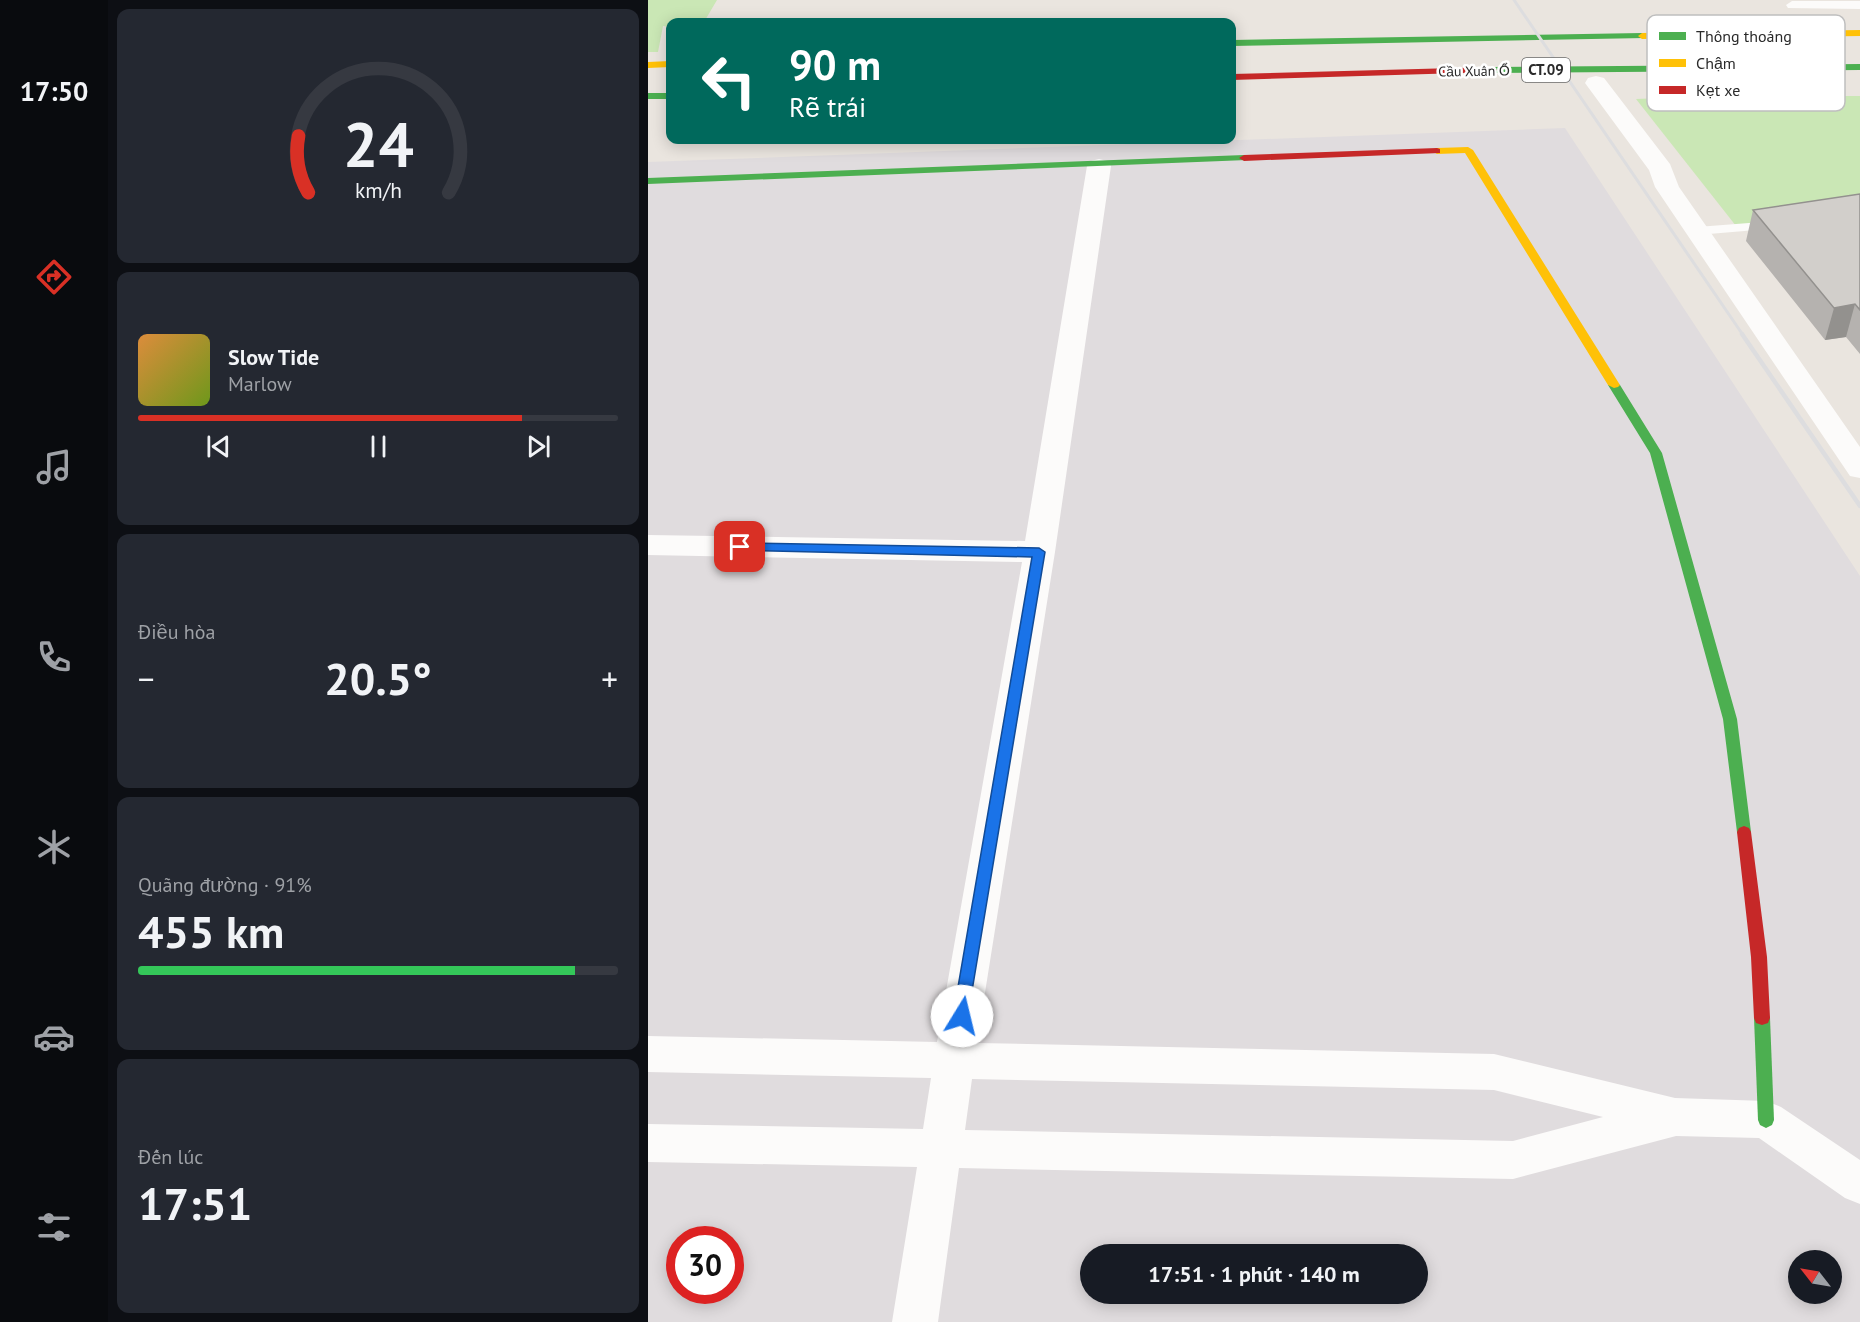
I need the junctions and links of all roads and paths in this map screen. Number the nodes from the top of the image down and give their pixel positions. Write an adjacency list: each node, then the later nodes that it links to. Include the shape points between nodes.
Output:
1 (1792, 5): 2 (lane)
2 (1860, 5)
3 (1845, 33): 4 (main road, Cầu Xuân Ổ / CT.09)
4 (1860, 33)
5 (1647, 36): 6 (main road, Cầu Xuân Ổ / CT.09)
6 (1236, 43)
7 (666, 64): 8 (main road)
8 (648, 65)
9 (1845, 67): 10 (main road, Cầu Xuân Ổ / CT.09)
10 (1860, 67)
11 (1647, 69): 12 (main road, Cầu Xuân Ổ / CT.09)
12 (1236, 76)
13 (1596, 83): 19 (street, via 1661,169 1667,187)
14 (648, 96): 15 (main road)
15 (666, 96)
16 (1099, 166): 17 (main road); 22 (street); 26 (main road, via 1467,150 1656,453 1730,719 1759,957)
17 (648, 182)
18 (1788, 224): 19 (lane)
19 (1697, 231): 20 (street)
20 (1860, 469)
21 (648, 545): 22 (street)
22 (1039, 552): 24 (street)
23 (648, 1054): 24 (street)
24 (954, 1062): 25 (street, via 1494,1072); 28 (street)
25 (1675, 1117): 26 (street); 28 (street, via 1513,1160)
26 (1766, 1120): 29 (street)
27 (648, 1143): 28 (street)
28 (942, 1151): 30 (street)
29 (1860, 1184)
30 (915, 1322)

